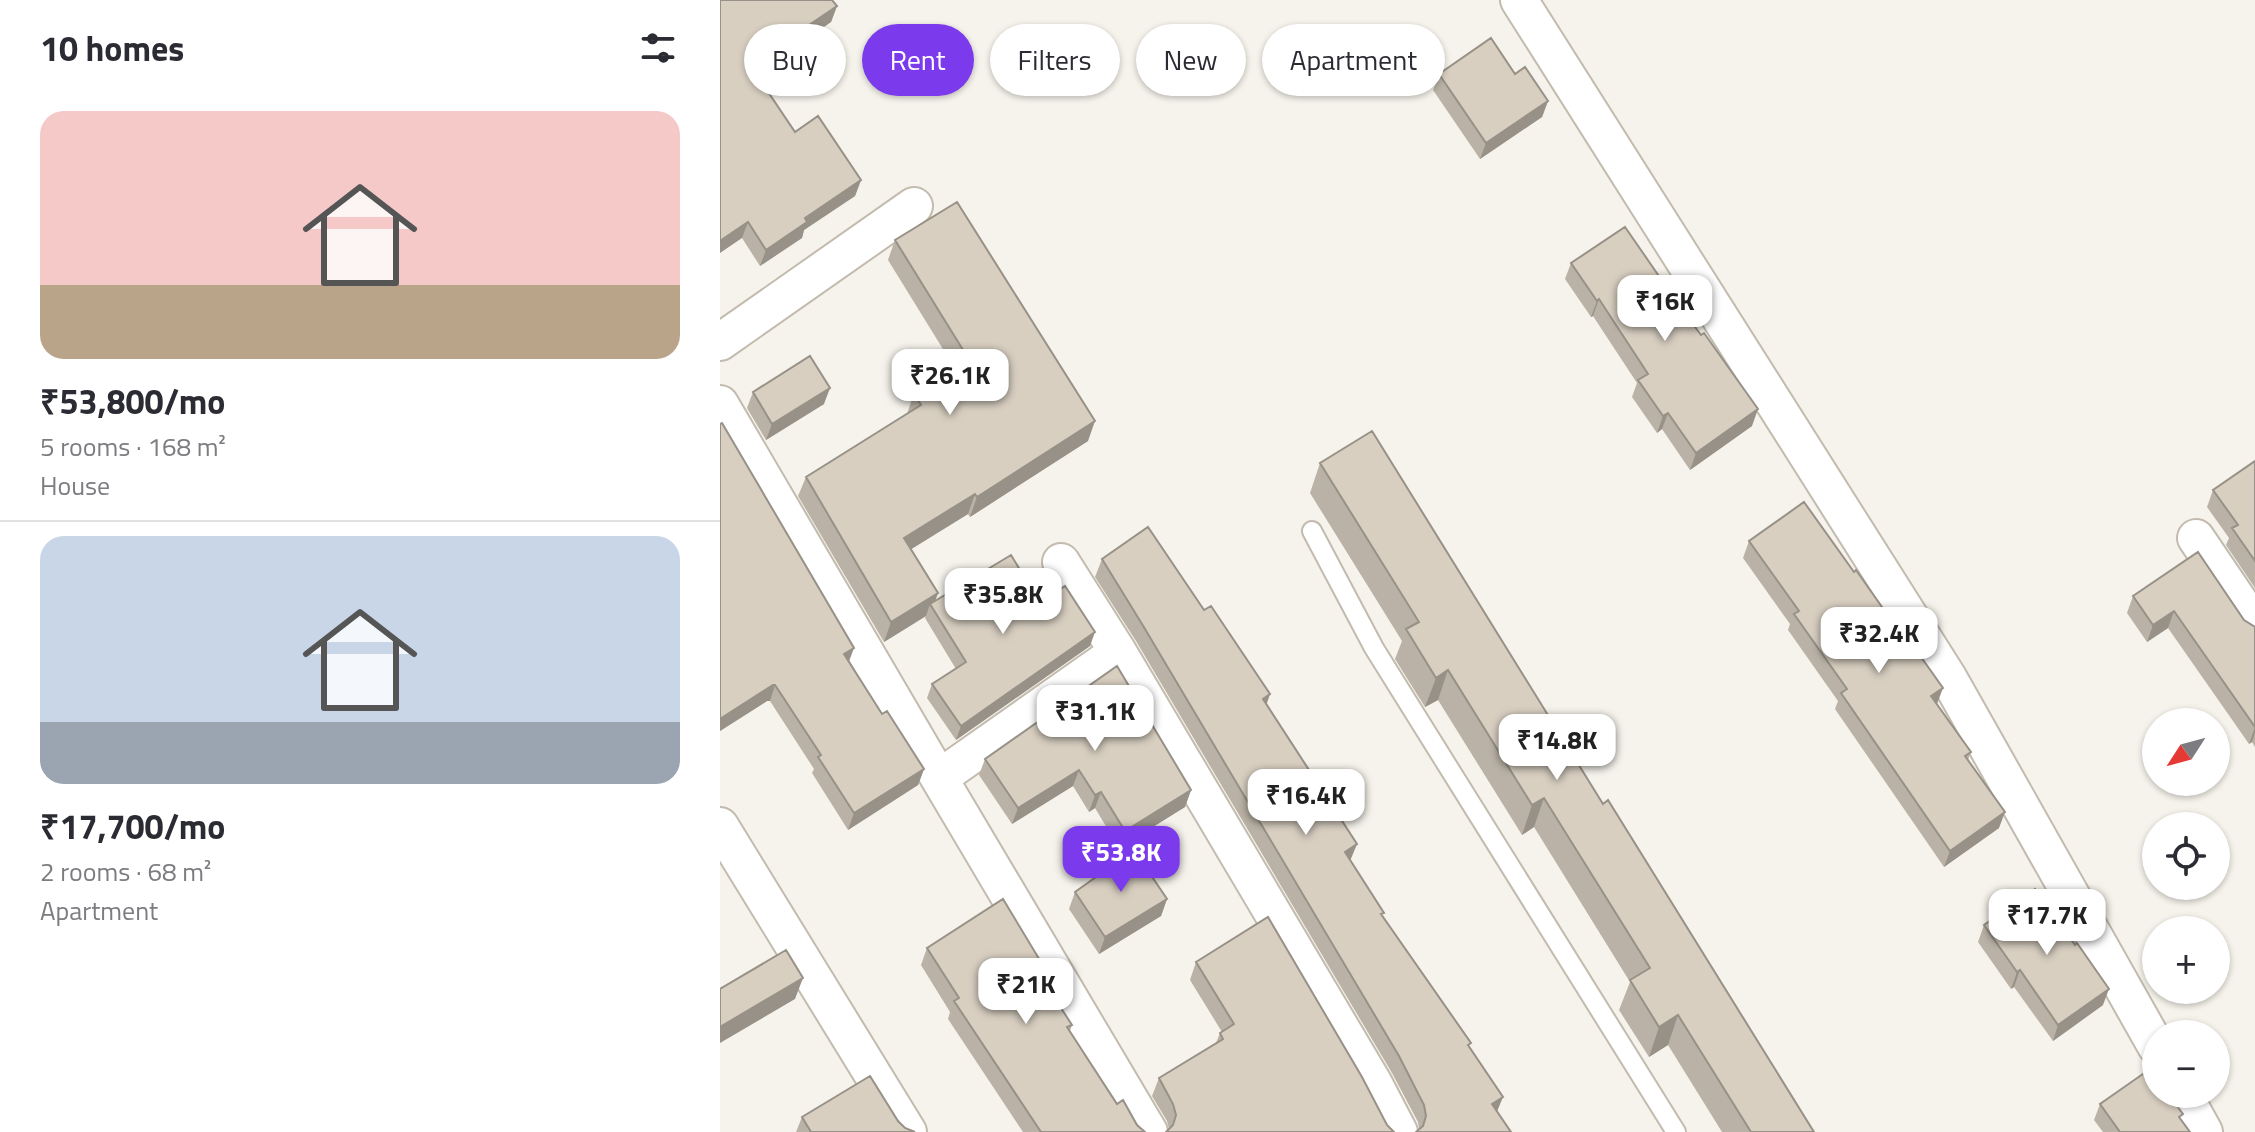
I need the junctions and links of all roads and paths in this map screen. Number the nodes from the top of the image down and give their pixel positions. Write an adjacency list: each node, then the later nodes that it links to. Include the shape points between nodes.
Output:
1 (1519, 0): 12 (street, via 1949,679)
2 (914, 206): 3 (street)
3 (720, 342)
4 (720, 404): 10 (street)
5 (1312, 531): 17 (lane, via 1374,648)
6 (2196, 538): 8 (street)
7 (1061, 562): 9 (street)
8 (2255, 625)
9 (1118, 652): 10 (street); 16 (street)
10 (939, 778): 15 (street)
11 (720, 826): 14 (street)
12 (2142, 1021)
13 (2191, 1108): 18 (street)
14 (908, 1132)
15 (1149, 1132)
16 (1399, 1132)
17 (1676, 1132)
18 (2204, 1132)

